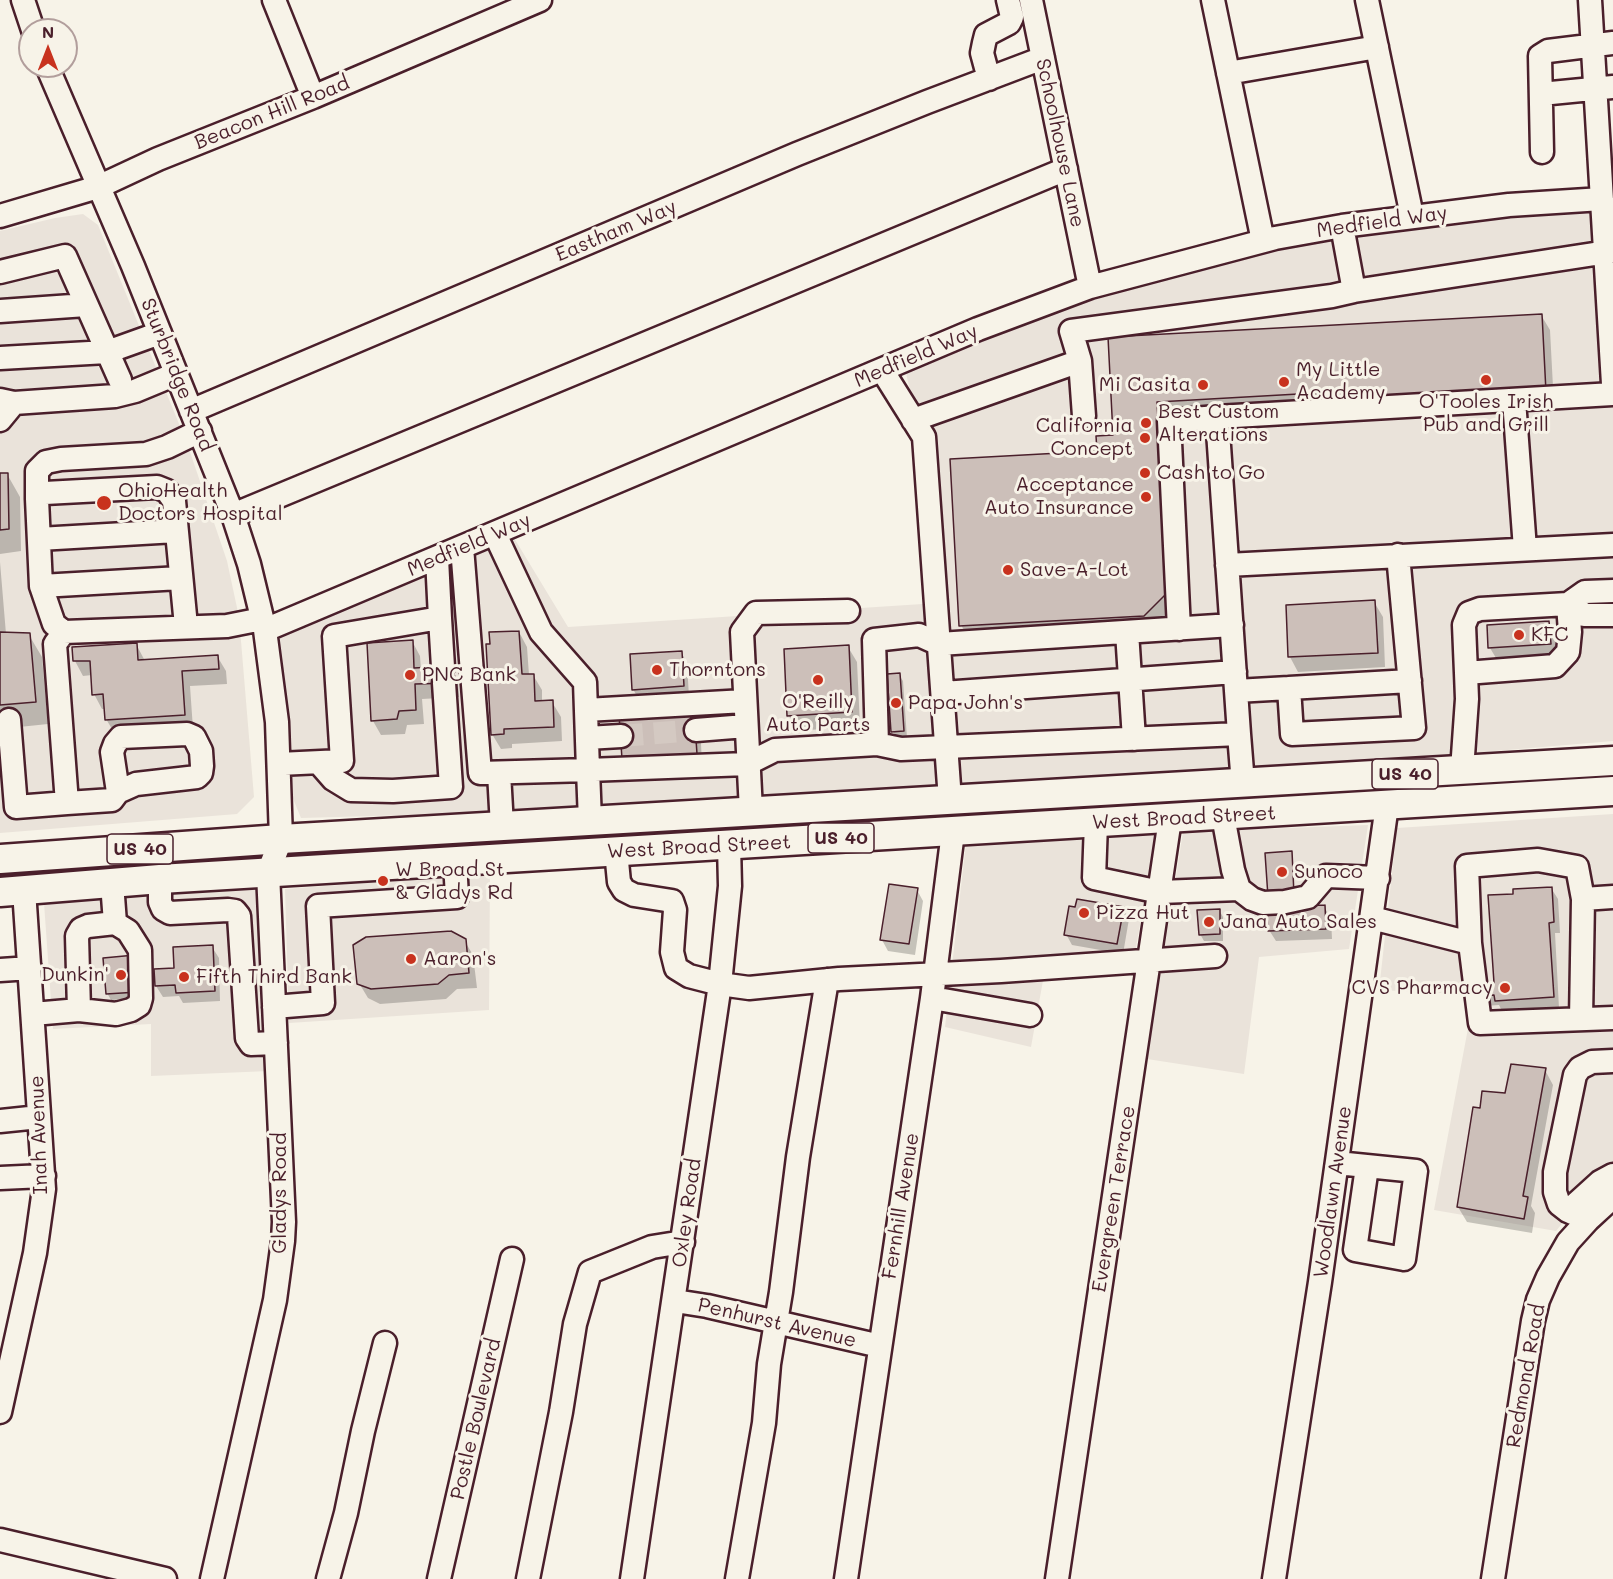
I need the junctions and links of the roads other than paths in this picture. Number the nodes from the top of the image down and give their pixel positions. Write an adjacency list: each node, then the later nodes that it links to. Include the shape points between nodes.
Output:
1 (23, 0): 9 (street)
2 (273, 0): 18 (street)
3 (540, 0): 18 (street, Beacon Hill Road)
4 (1008, 0): 15 (street, via 1012,17 1009,23 986,35 984,43 982,53)
5 (1031, 0): 12 (street, Schoolhouse Lane)
6 (1213, 0): 13 (street)
7 (1367, 0): 11 (street)
8 (1590, 0): 10 (street)
9 (29, 18)
10 (1603, 43): 16 (street); 17 (street, via 1544,53 1539,61)
11 (1377, 47): 13 (street); 24 (street)
12 (1043, 58): 15 (street, Eastham Way); 20 (street, Schoolhouse Lane)
13 (1228, 73): 26 (street)
14 (51, 78): 21 (street, Sturbridge Road)
15 (990, 79): 51 (street, Eastham Way, via 797,154)
16 (1604, 87): 17 (street); 22 (street)
17 (1541, 93): 19 (street)
18 (313, 97): 21 (street, Beacon Hill Road)
19 (1542, 152)
20 (1065, 169): 30 (street, Schoolhouse Lane); 53 (street)
21 (98, 187): 23 (street, Beacon Hill Road); 36 (street, Sturbridge Road)
22 (1602, 199): 24 (street, Medfield Way); 27 (street)
23 (0, 216)
24 (1412, 216): 25 (street, Medfield Way)
25 (1342, 226): 26 (street, Medfield Way); 31 (street)
26 (1263, 241): 30 (street, Medfield Way)
27 (1609, 252): 29 (street); 31 (street)
28 (0, 272): 33 (street, via 64,256)
29 (1610, 285): 37 (street)
30 (1090, 287): 32 (street, Medfield Way)
31 (1354, 291): 35 (street)
32 (1058, 299): 35 (street); 41 (street, Medfield Way)
33 (86, 305): 34 (street); 38 (street)
34 (0, 311)
35 (1071, 332): 40 (street)
36 (160, 333): 38 (street); 42 (street, Sturbridge Road)
37 (1612, 346): 44 (street)
38 (107, 352): 39 (street); 43 (street)
39 (0, 358)
40 (1080, 362): 48 (street); 50 (street)
41 (882, 370): 50 (street); 55 (street, Medfield Way)
42 (176, 374): 47 (street, via 115,396); 51 (street, Sturbridge Road)
43 (120, 380)
44 (1613, 384)
45 (1613, 394): 46 (street)
46 (1514, 400): 49 (street); 59 (street)
47 (5, 407)
48 (1084, 416)
49 (1217, 417): 62 (street); 74 (street, via 1169,421)
50 (913, 420): 78 (street, via 924,437)
51 (196, 421): 52 (street, Eastham Way, via 167,447 146,454 46,462 37,471); 53 (street, Sturbridge Road)
52 (37, 499): 54 (street, via 45,493 157,487 167,491 174,501); 56 (street, Eastham Way)
53 (233, 515): 71 (street, Sturbridge Road)
54 (176, 531): 56 (street); 63 (street)
55 (495, 534): 58 (street, Medfield Way); 86 (street, via 541,632 585,682)
56 (39, 539): 64 (street, Eastham Way)
57 (1613, 545): 59 (street)
58 (462, 547): 61 (street, Medfield Way); 102 (street, via 480,773)
59 (1525, 549): 60 (street)
60 (1398, 555): 62 (street); 81 (street)
61 (437, 558): 66 (street, Medfield Way); 70 (street)
62 (1227, 565): 72 (street)
63 (180, 578): 64 (street); 73 (street)
64 (41, 586): 75 (street, Eastham Way, via 54,624)
65 (1613, 591): 67 (street, via 1585,592)
66 (334, 601): 71 (street, Medfield Way); 77 (street)
67 (1568, 604): 69 (street, via 1584,615); 79 (street, via 1569,652 1555,666); 79 (street, via 1469,613 1464,625)
68 (848, 611): 85 (street, via 756,614 742,632)
69 (1613, 615)
70 (440, 618): 77 (street); 97 (street, via 451,787 351,790 333,779)
71 (264, 625): 73 (street, Medfield Way); 98 (street, Sturbridge Road, via 278,722)
72 (1232, 625): 74 (street); 82 (street)
73 (186, 626): 75 (street, Medfield Way)
74 (1179, 629): 76 (street)
75 (64, 632): 108 (street, via 56,644)
76 (1127, 632): 78 (street); 80 (street)
77 (352, 633): 97 (street, via 334,636 342,760)
78 (939, 644): 84 (street); 94 (street, via 919,635 874,640)
79 (1466, 673): 101 (street)
80 (1131, 679): 82 (street); 84 (street); 93 (street)
81 (1410, 681): 83 (street); 83 (street, via 1414,728 1293,734)
82 (1236, 682): 83 (street); 90 (street)
83 (1289, 688)
84 (943, 693): 95 (street)
85 (745, 701): 86 (street); 88 (street)
86 (586, 710): 92 (street)
87 (9, 720): 110 (street)
88 (746, 726): 89 (street); 99 (street)
89 (696, 730)
90 (1239, 734): 93 (street); 103 (street)
91 (621, 736): 92 (street)
92 (587, 738): 100 (street)
93 (1134, 739): 95 (street)
94 (877, 744): 95 (street, via 901,749); 99 (street, via 776,750)
95 (947, 747): 107 (street)
96 (1613, 760): 101 (main road, West Broad Street / US 40)
97 (319, 763): 98 (street)
98 (279, 764): 118 (street, Sturbridge Road)
99 (747, 764): 100 (street); 111 (street)
100 (588, 770): 102 (street); 114 (street)
101 (1462, 770): 103 (main road, West Broad Street / US 40)
102 (499, 773): 116 (street)
103 (1243, 784): 104 (main road, West Broad Street / US 40)
104 (1197, 786): 107 (main road, West Broad Street / US 40); 117 (main road, via 1169,802 997,813 972,818)
105 (118, 792): 108 (street, via 112,800)
106 (1613, 792): 109 (main road, West Broad Street / US 40)
107 (950, 800): 111 (main road, West Broad Street / US 40)
108 (67, 803): 110 (street)
109 (1387, 805): 112 (main road, West Broad Street / US 40); 125 (street, Woodlawn Avenue)
110 (8, 807)
111 (751, 811): 114 (main road, West Broad Street / US 40); 122 (main road, via 744,821 733,826 534,846)
112 (1223, 816): 113 (main road, West Broad Street / US 40); 128 (street)
113 (1170, 819): 115 (main road, West Broad Street / US 40); 130 (street, Evergreen Terrace)
114 (590, 821): 116 (main road, West Broad Street / US 40)
115 (1096, 823): 117 (main road, West Broad Street / US 40); 130 (street, via 1094,878)
116 (502, 826): 118 (main road, West Broad Street / US 40)
117 (953, 832): 119 (main road, West Broad Street / US 40); 142 (street, Fernhill Avenue)
118 (281, 839): 121 (main road, West Broad Street / US 40); 124 (street, Sturbridge Road)
119 (729, 845): 120 (main road, West Broad Street / US 40); 144 (street, Oxley Road, via 730,886)
120 (616, 851): 122 (main road, West Broad Street / US 40); 144 (street, via 619,882 624,890 672,901 672,952 676,968 689,976)
121 (0, 859)
122 (496, 860): 123 (main road, West Broad Street / US 40)
123 (455, 862): 124 (main road, West Broad Street / US 40); 146 (street, via 457,897 318,906 323,1003)
124 (268, 873): 126 (main road, West Broad Street / US 40); 135 (street, Gladys Road)
125 (1378, 878): 128 (street, via 1326,876 1308,897 1285,902 1263,903); 133 (street, Woodlawn Avenue)
126 (160, 879): 127 (main road, West Broad Street / US 40); 136 (street, via 163,909 170,913 235,912)
127 (112, 883): 129 (main road, West Broad Street / US 40); 134 (street)
128 (1239, 889): 130 (street)
129 (12, 891): 140 (street, Inah Avenue)
130 (1160, 892): 139 (street, Evergreen Terrace)
131 (1613, 897): 132 (street)
132 (1583, 899): 137 (street, via 1577,867 1538,860 1467,866); 152 (street)
133 (1372, 918): 137 (street); 157 (street, Woodlawn Avenue)
134 (115, 923): 148 (street, via 88,926 77,936); 148 (street, via 128,931 140,950 139,1005 116,1014)
135 (270, 929): 136 (street); 146 (street, Gladys Road)
136 (240, 933): 145 (street)
137 (1470, 943): 152 (street, via 1479,1023)
138 (1215, 956): 139 (street)
139 (1149, 961): 142 (street); 182 (street, Evergreen Terrace)
140 (30, 968): 141 (street); 149 (street, Inah Avenue)
141 (0, 970)
142 (936, 975): 143 (street); 147 (street, Fernhill Avenue)
143 (827, 980): 144 (street, via 749,988); 167 (street)
144 (720, 984): 164 (street, Oxley Road)
145 (244, 993): 146 (street); 153 (street, via 248,1041)
146 (274, 999): 153 (street, Gladys Road)
147 (933, 999): 150 (street); 170 (street, Fernhill Avenue)
148 (79, 1010): 149 (street)
149 (33, 1014): 155 (street, Inah Avenue)
150 (1030, 1015)
151 (1613, 1018): 152 (street)
152 (1581, 1019)
153 (276, 1043): 175 (street, Gladys Road, via 283,1242 275,1300)
154 (1613, 1061): 163 (street, via 1592,1062 1575,1075 1555,1172 1555,1192 1559,1204)
155 (39, 1117): 156 (street); 160 (street, Inah Avenue)
156 (0, 1120)
157 (1337, 1163): 158 (street); 183 (street, Woodlawn Avenue)
158 (1367, 1167)
159 (1613, 1175): 163 (street, via 1600,1182)
160 (44, 1176): 161 (street); 169 (street, Inah Avenue, via 35,1253)
161 (0, 1178)
162 (1613, 1197): 163 (street, Redmond Road)
163 (1578, 1216): 184 (street, Redmond Road, via 1548,1276 1533,1321)
164 (683, 1242): 166 (street, Oxley Road); 178 (street, via 651,1247 590,1272 576,1324)
165 (512, 1259): 177 (street, Postle Boulevard)
166 (675, 1301): 167 (street, Penhurst Avenue); 179 (street, Oxley Road)
167 (776, 1322): 170 (street, Penhurst Avenue); 180 (street, via 764,1423)
168 (386, 1342): 176 (street)
169 (8, 1346): 171 (street, Inah Avenue)
170 (880, 1346): 181 (street, Fernhill Avenue)
171 (3, 1389): 172 (street, Inah Avenue)
172 (0, 1412)
173 (0, 1540): 174 (street)
174 (165, 1579)
175 (212, 1579)
176 (328, 1579)
177 (439, 1579)
178 (528, 1579)
179 (632, 1579)
180 (737, 1579)
181 (846, 1579)
182 (1057, 1579)
183 (1274, 1579)
184 (1493, 1579)

